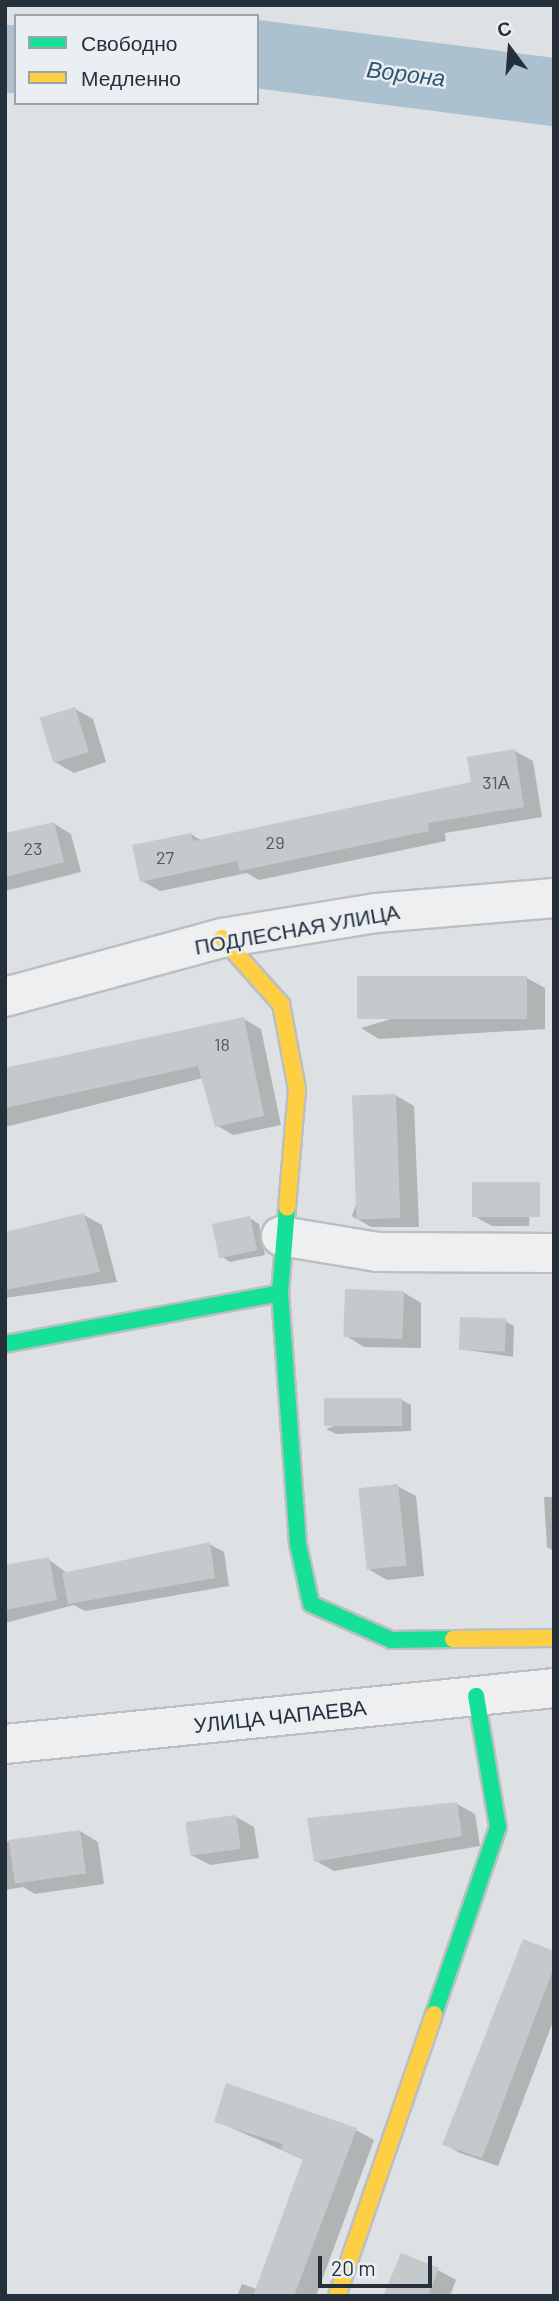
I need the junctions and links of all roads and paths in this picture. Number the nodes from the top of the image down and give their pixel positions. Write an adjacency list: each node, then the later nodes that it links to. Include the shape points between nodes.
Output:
1 (554, 898): 2 (street, ПОДЛЕСНАЯ УЛИЦА, via 376,913)
2 (222, 938): 3 (street, ПОДЛЕСНАЯ УЛИЦА); 4 (street, via 281,1004 297,1089)
3 (5, 997)
4 (281, 1236): 5 (street, via 378,1252); 6 (street)
5 (554, 1253)
6 (280, 1293): 7 (street); 8 (street, via 298,1544 311,1604 391,1640)
7 (5, 1344)
8 (554, 1638)
9 (554, 1688): 10 (street, УЛИЦА ЧАПАЕВА)
10 (476, 1696): 11 (street, УЛИЦА ЧАПАЕВА); 12 (street, via 498,1827)
11 (5, 1744)
12 (337, 2296)

